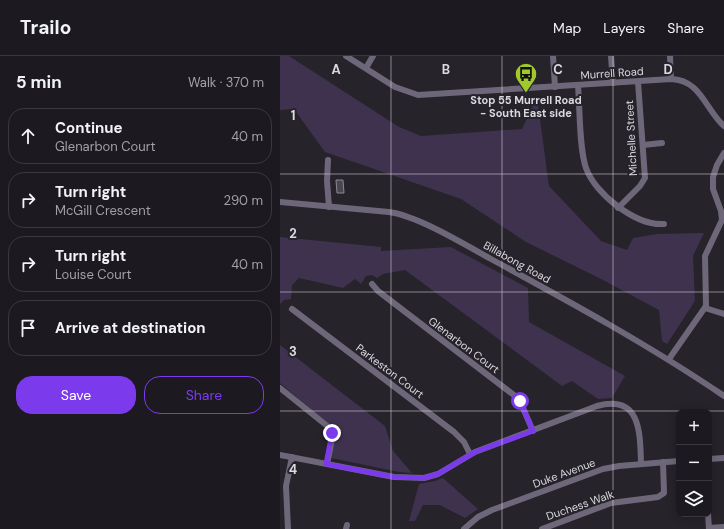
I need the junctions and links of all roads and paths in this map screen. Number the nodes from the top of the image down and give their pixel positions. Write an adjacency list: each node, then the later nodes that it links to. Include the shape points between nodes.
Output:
1 (346, 56): 6 (street, Murrell Road)
2 (373, 56): 6 (street)
3 (553, 56): 11 (street)
4 (611, 56): 9 (street)
5 (670, 56): 7 (street)
6 (366, 68): 11 (street, Murrell Road, via 394,87 418,95)
7 (671, 79): 8 (street, Murrell Road); 12 (street, Murrell Road, via 681,80 695,88)
8 (638, 82): 9 (street, Murrell Road); 14 (street, Michelle Street)
9 (613, 83): 10 (street, Murrell Road)
10 (578, 86): 11 (street, Murrell Road); 19 (street, via 586,168 596,184)
11 (555, 87)
12 (724, 126)
13 (662, 142): 14 (street)
14 (643, 145): 19 (street, Michelle Street, via 644,180)
15 (724, 153): 22 (street, via 713,177 713,189 722,220 705,256)
16 (328, 160): 18 (street)
17 (280, 202): 18 (street, Billabong Road)
18 (329, 207): 25 (street, Billabong Road, via 406,216 501,264)
19 (618, 208): 20 (street, via 646,222)
20 (664, 224)
21 (372, 284): 28 (street, Glenarbon Court, via 519,399)
22 (705, 308): 24 (street); 25 (street)
23 (292, 309): 29 (street, Parkeston Court, via 454,432 464,442)
24 (724, 314)
25 (668, 359): 27 (street, Billabong Road)
26 (280, 388): 36 (street, via 331,429)
27 (724, 396)
28 (533, 431): 29 (street); 37 (street, via 597,406 619,404 632,413 638,422)
29 (470, 454): 36 (street, via 438,474 420,479 394,477)
30 (280, 455): 31 (street)
31 (292, 457): 36 (street); 41 (street, via 286,486)
32 (724, 458): 33 (street)
33 (712, 459)
34 (676, 461): 35 (street, Duke Avenue)
35 (663, 462): 37 (street, Duke Avenue); 43 (street, Duchess Walk, via 664,489 661,496 611,503)
36 (326, 464)
37 (641, 464): 42 (street, Duke Avenue, via 609,467 550,488 486,513)
38 (708, 517): 40 (street)
39 (724, 527): 40 (street)
40 (709, 528)
41 (288, 529)
42 (464, 529)
43 (542, 529)

